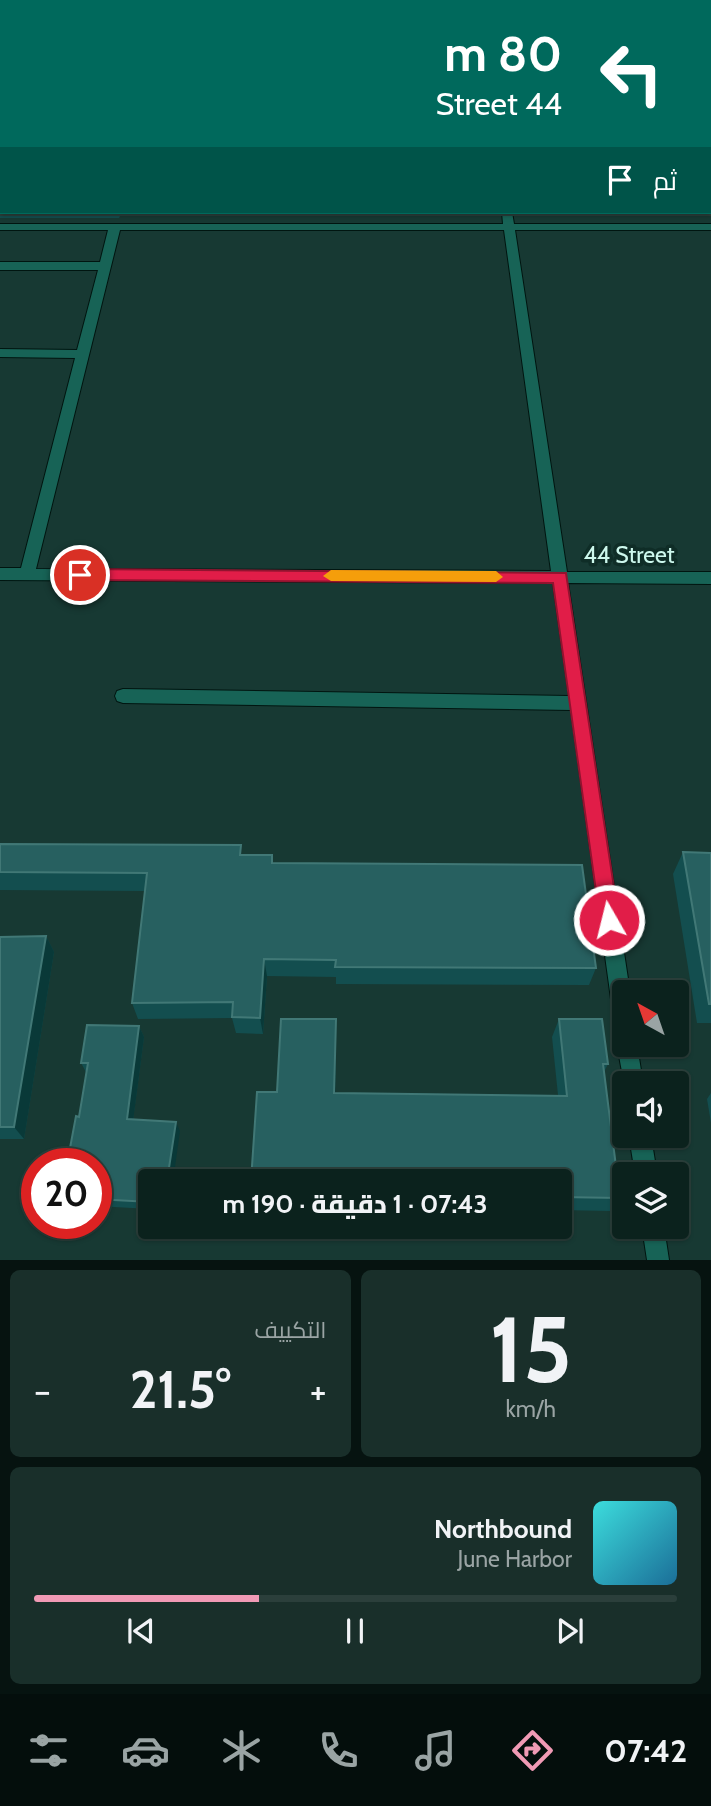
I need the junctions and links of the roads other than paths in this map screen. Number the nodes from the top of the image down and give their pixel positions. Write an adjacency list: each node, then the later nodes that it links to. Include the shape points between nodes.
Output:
1 (507, 214): 4 (lane)
2 (115, 226): 3 (lane); 4 (lane); 7 (lane)
3 (0, 227)
4 (509, 227): 5 (lane); 12 (lane)
5 (711, 227)
6 (0, 266): 7 (lane)
7 (105, 266): 9 (lane)
8 (0, 353): 9 (lane)
9 (83, 354): 11 (lane)
10 (0, 574): 11 (lane, 44 Street)
11 (27, 574): 12 (lane, 44 Street)
12 (560, 577): 13 (lane, 44 Street); 15 (lane)
13 (711, 578)
14 (123, 696): 15 (lane)
15 (578, 703): 16 (lane)
16 (618, 980)
17 (655, 1239): 18 (lane)
18 (658, 1260)

